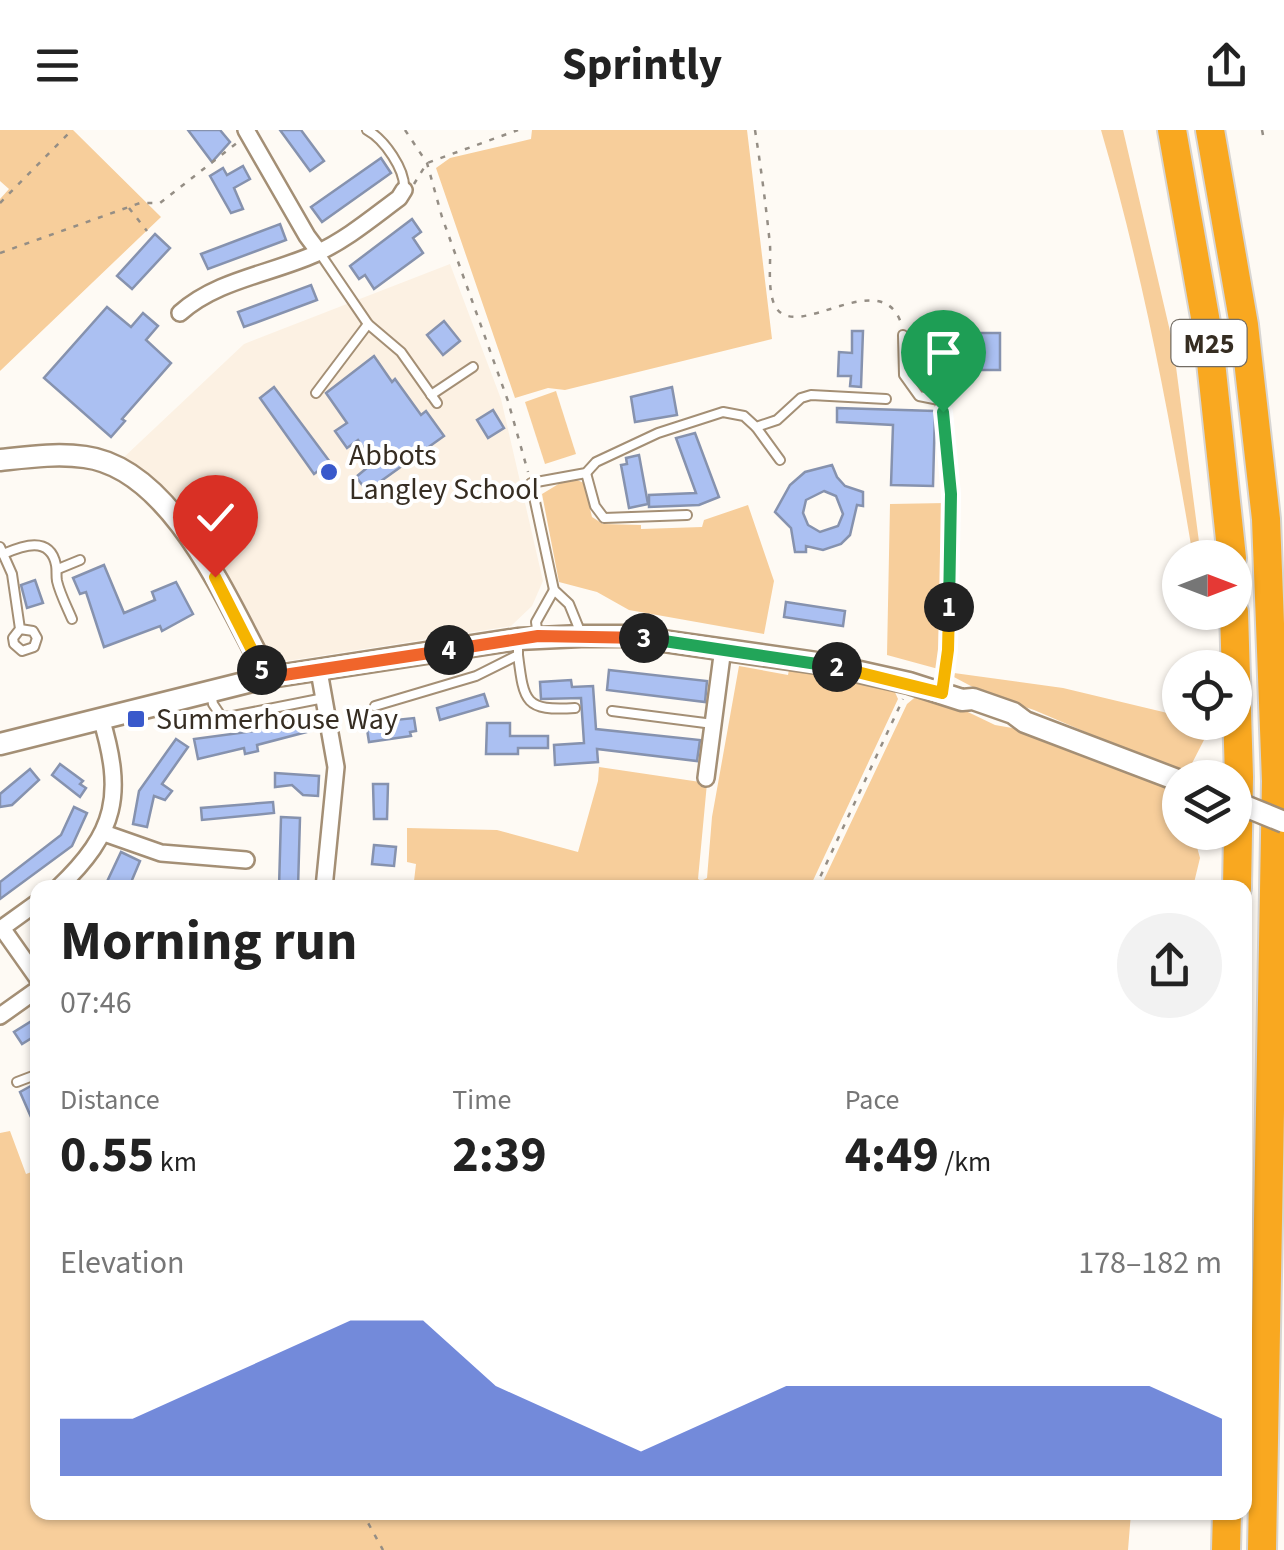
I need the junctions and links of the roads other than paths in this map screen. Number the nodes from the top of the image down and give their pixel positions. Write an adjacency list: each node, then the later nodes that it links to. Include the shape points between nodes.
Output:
1 (367, 130): 5 (lane, via 404,176)
2 (1172, 130): 18 (highway, M25, via 1208,334)
3 (1210, 130): 57 (highway, M25, via 1244,325 1267,538 1276,781)
4 (247, 131): 6 (street)
5 (404, 190): 6 (street)
6 (320, 252): 7 (street, via 198,296); 8 (lane)
7 (180, 313)
8 (368, 324): 10 (lane, via 400,352 434,398); 11 (lane)
9 (903, 334): 32 (lane, via 904,374 920,396 939,400 943,412)
10 (473, 367)
11 (316, 393)
12 (886, 399): 13 (lane, via 801,398 778,420)
13 (756, 428): 15 (lane); 16 (lane, via 744,416 723,412 658,433)
14 (0, 460): 30 (street, via 87,457 140,482 215,577)
15 (780, 460)
16 (586, 473): 17 (lane, via 604,518); 22 (lane, via 530,483)
17 (686, 515)
18 (1230, 540)
19 (1, 550): 21 (lane, via 44,546); 24 (lane, via 12,574)
20 (80, 560): 21 (lane)
21 (58, 569): 23 (lane)
22 (554, 590): 26 (lane, via 569,604); 27 (lane)
23 (72, 619)
24 (20, 629)
25 (1235, 630): 48 (highway)
26 (582, 636): 27 (street); 28 (street)
27 (524, 643): 29 (street); 34 (lane, via 476,676); 35 (lane, via 524,689 532,704)
28 (723, 648): 32 (street, via 824,664); 38 (street)
29 (319, 671): 30 (street); 33 (street)
30 (264, 678): 31 (street)
31 (211, 691): 33 (lane, via 221,716 228,717); 37 (street)
32 (952, 696): 40 (street, via 1014,713)
33 (324, 698): 47 (street, via 336,767)
34 (375, 706)
35 (575, 708)
36 (612, 710): 38 (lane)
37 (101, 718): 39 (street); 44 (street, via 115,786)
38 (713, 724): 41 (street)
39 (0, 744)
40 (1162, 774)
41 (706, 778)
42 (1252, 809): 43 (street, bridge)
43 (1284, 822)
44 (104, 833): 45 (street, via 162,854); 46 (street)
45 (246, 860)
46 (66, 880)
47 (325, 880)
48 (1238, 880)
49 (30, 908): 50 (street, via 2,928)
50 (30, 968)
51 (30, 995): 52 (street)
52 (0, 1016)
53 (30, 1077): 54 (lane)
54 (18, 1082)
55 (1226, 1520): 56 (highway)
56 (1226, 1550)
57 (1262, 1550)

